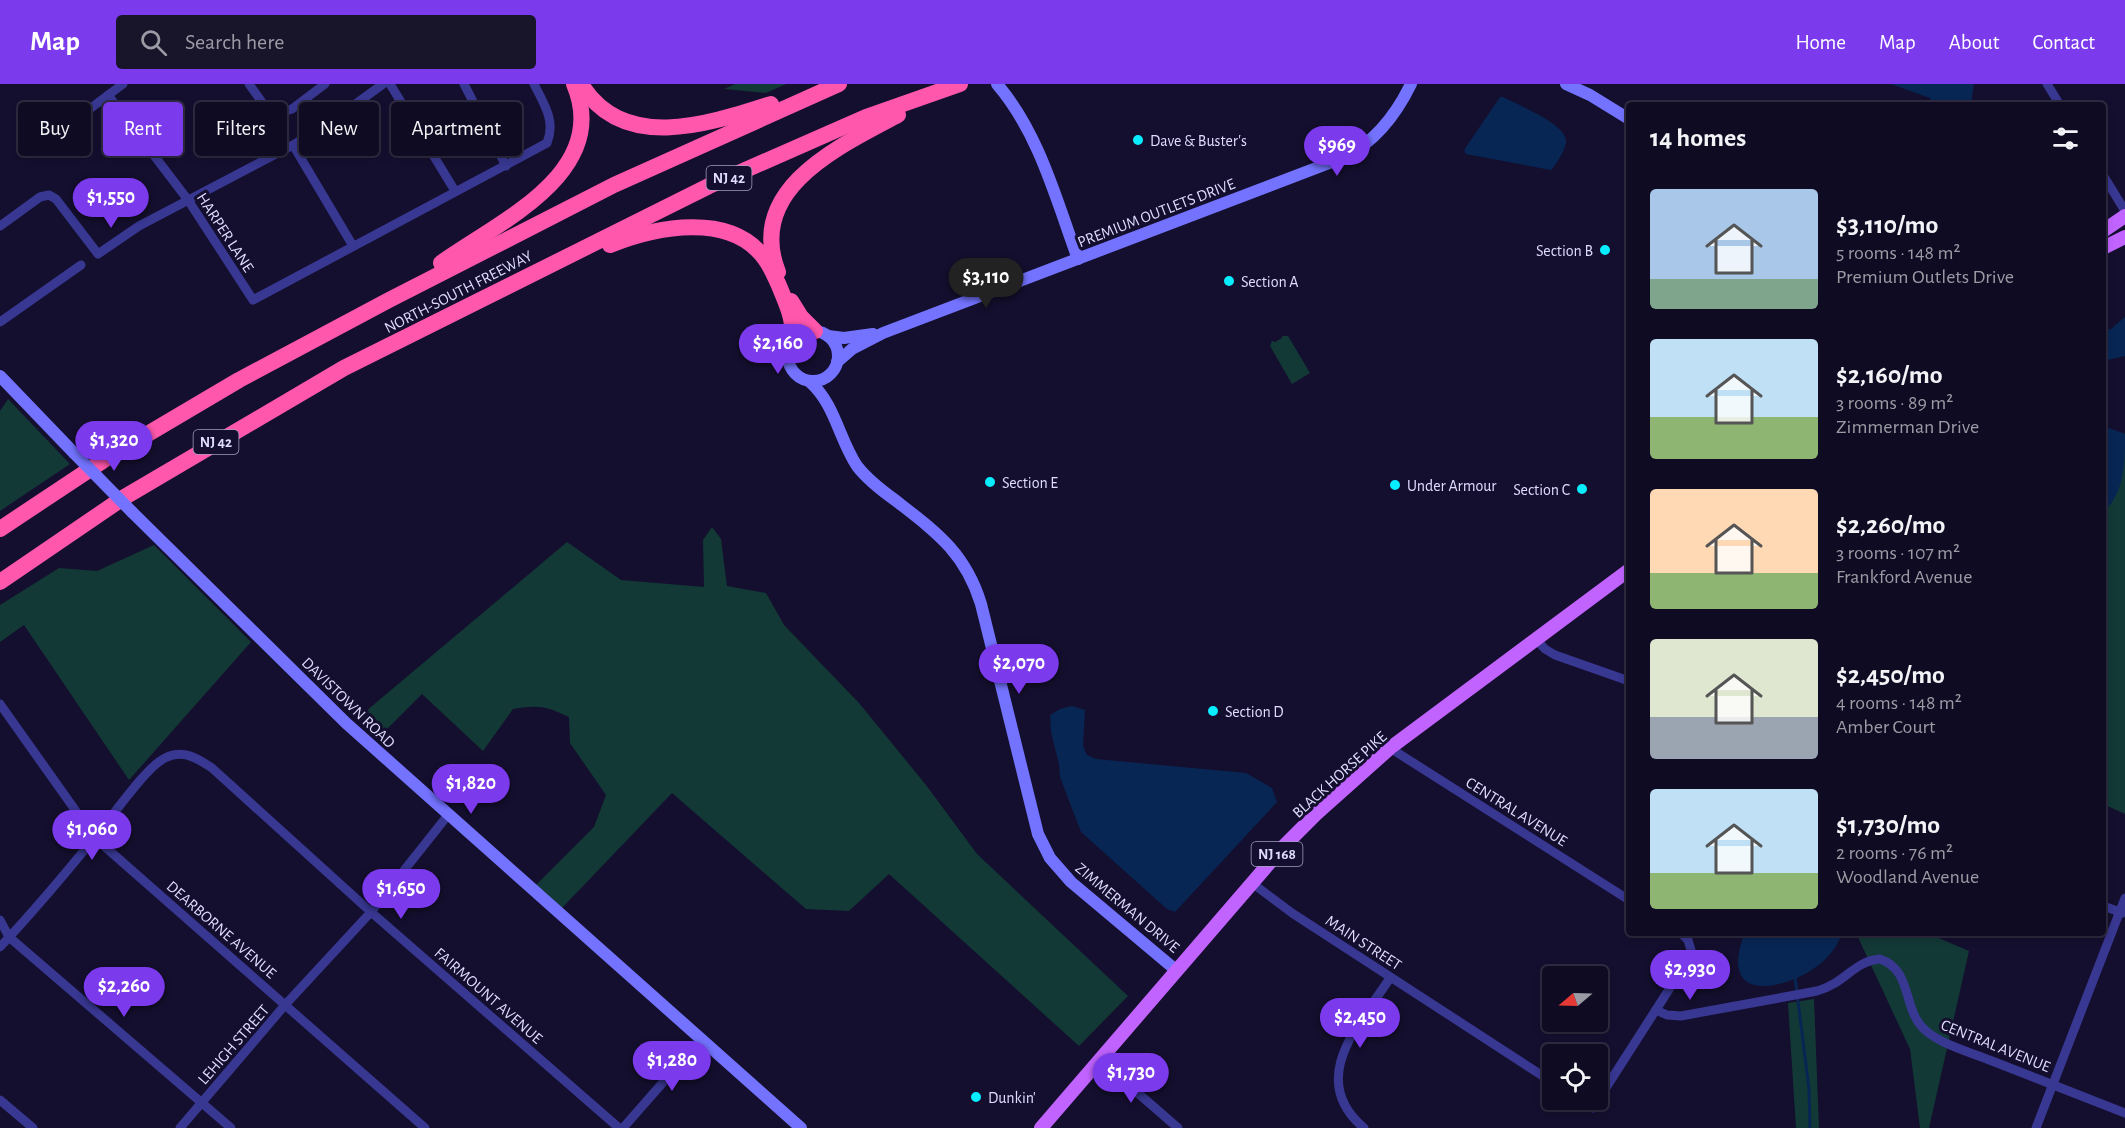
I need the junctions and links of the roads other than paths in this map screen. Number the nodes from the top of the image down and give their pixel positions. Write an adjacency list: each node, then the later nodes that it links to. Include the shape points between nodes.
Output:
1 (123, 84): 16 (street)
2 (249, 84): 3 (street, via 264,105 279,113 292,109)
3 (325, 84)
4 (383, 84): 20 (street)
5 (390, 84): 23 (street)
6 (464, 84): 21 (street)
7 (534, 84): 21 (street, via 549,113 547,143)
8 (574, 84): 34 (highway, via 583,115 581,134 571,158 542,194)
9 (581, 84): 10 (highway, via 595,104 619,119 660,128 728,118)
10 (837, 84): 34 (highway, NORTH-SOUTH FREEWAY / NJ 42, via 614,185)
11 (997, 84): 31 (street, via 1023,119 1038,151)
12 (1411, 84): 31 (street, PREMIUM OUTLETS DRIVE, via 1387,124 1345,157)
13 (1566, 84): 19 (street)
14 (2047, 84): 17 (street)
15 (953, 87): 33 (highway, NORTH-SOUTH FREEWAY / NJ 42, via 866,117 719,182); 36 (highway, via 818,161 797,180 779,206 772,231 776,267 795,309)
16 (108, 95): 18 (street); 24 (street, HARPER LANE)
17 (2058, 102)
18 (91, 108)
19 (1626, 117)
20 (293, 145): 24 (street); 29 (street)
21 (506, 166): 23 (street)
22 (2106, 182): 25 (street)
23 (455, 191): 29 (street)
24 (188, 200): 26 (street, via 98,254 49,195 40,197); 29 (street, HARPER LANE, via 253,300)
25 (2123, 220): 27 (main road)
26 (0, 226)
27 (2106, 229)
28 (2125, 237): 30 (main road)
29 (353, 246)
30 (2106, 247)
31 (1078, 259): 37 (street, PREMIUM OUTLETS DRIVE)
32 (81, 265): 35 (street)
33 (520, 280): 38 (highway, via 616,242 658,230 681,226 721,231 747,242 765,259 791,315); 46 (highway, NORTH-SOUTH FREEWAY / NJ 42, via 344,368 243,426 123,498)
34 (389, 300): 44 (highway, NORTH-SOUTH FREEWAY / NJ 42, via 238,380 107,458)
35 (0, 322)
36 (821, 333): 37 (street, PREMIUM OUTLETS DRIVE, via 844,338); 38 (street, via 801,335); 39 (street, via 837,348)
37 (883, 333): 39 (street, PREMIUM OUTLETS DRIVE)
38 (791, 346): 42 (street, via 788,358 792,369)
39 (837, 362): 40 (street)
40 (831, 374): 42 (street); 43 (street, ZIMMERMAN DRIVE, via 831,396)
41 (0, 376): 51 (street, DAVISTOWN ROAD, bridge, via 346,723)
42 (810, 382): 43 (street, ZIMMERMAN DRIVE, via 822,394)
43 (841, 432): 63 (street, ZIMMERMAN DRIVE, via 866,476 934,531 968,571 981,604 1038,834 1050,858 1071,882)
44 (0, 529)
45 (1626, 572): 47 (main road, BLACK HORSE PIKE / NJ 168)
46 (0, 582)
47 (1536, 639): 48 (street, via 1555,655); 50 (main road, BLACK HORSE PIKE / NJ 168)
48 (1626, 680)
49 (0, 704): 52 (street, DEARBORNE AVENUE)
50 (1390, 748): 53 (main road, BLACK HORSE PIKE / NJ 168, via 1316,814); 54 (street, CENTRAL AVENUE)
51 (448, 815): 57 (street, LEHIGH STREET); 67 (street, DAVISTOWN ROAD)
52 (95, 838): 57 (street, FAIRMOUNT AVENUE, via 152,767 164,758 188,754 212,768); 61 (street); 65 (street, DEARBORNE AVENUE)
53 (1252, 883): 63 (main road, BLACK HORSE PIKE / NJ 168); 64 (street, MAIN STREET)
54 (1626, 898)
55 (2125, 898): 58 (street)
56 (2106, 907): 58 (street)
57 (371, 912): 65 (street, LEHIGH STREET); 79 (street, FAIRMOUNT AVENUE)
58 (2122, 913): 70 (street)
59 (0, 920): 61 (street)
60 (1683, 936): 66 (street, via 1690,945 1690,955)
61 (9, 937): 62 (street); 73 (street)
62 (0, 947)
63 (1177, 971): 68 (main road, BLACK HORSE PIKE / NJ 168)
64 (1390, 978): 69 (street, MAIN STREET); 83 (street, via 1349,1042 1339,1065 1342,1098 1352,1117)
65 (285, 1005): 73 (street, LEHIGH STREET); 78 (street, DEARBORNE AVENUE)
66 (1656, 1010): 70 (street, CENTRAL AVENUE, via 1681,1016 1831,987 1865,962 1880,959 1903,979 1916,1020 1928,1033); 71 (street)
67 (702, 1038): 79 (street); 80 (street, DAVISTOWN ROAD)
68 (1101, 1061): 81 (main road, BLACK HORSE PIKE / NJ 168); 82 (street)
69 (1542, 1076)
70 (2052, 1084): 74 (street, CENTRAL AVENUE); 84 (street)
71 (1608, 1085)
72 (0, 1100): 75 (street)
73 (202, 1103): 76 (street, LEHIGH STREET); 77 (street)
74 (2125, 1113)
75 (33, 1128)
76 (180, 1128)
77 (231, 1128)
78 (425, 1128)
79 (621, 1128)
80 (801, 1128)
81 (1041, 1128)
82 (1178, 1128)
83 (1364, 1128)
84 (2036, 1128)

